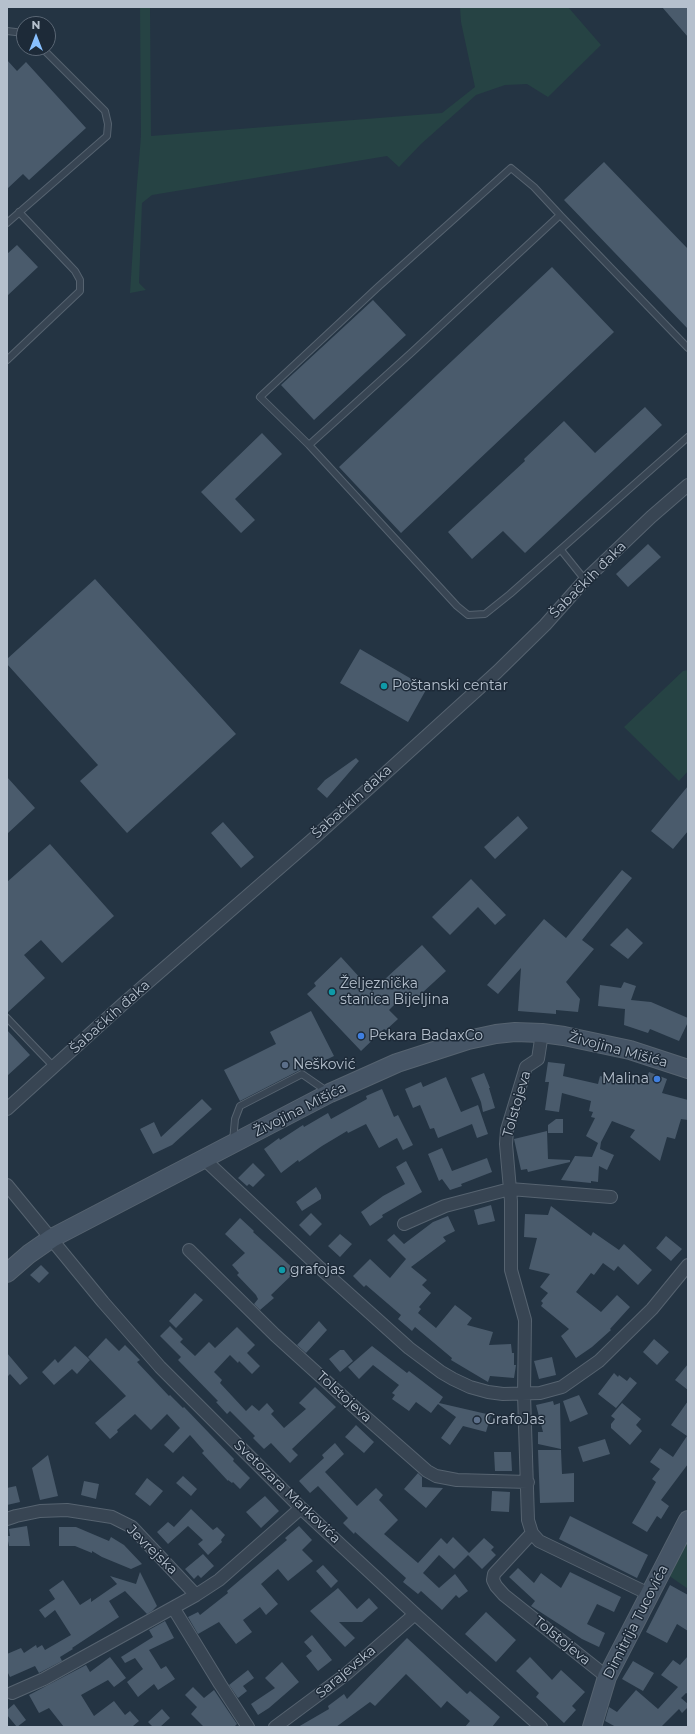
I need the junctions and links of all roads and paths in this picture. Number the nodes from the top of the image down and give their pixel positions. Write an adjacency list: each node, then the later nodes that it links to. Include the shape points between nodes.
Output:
1 (50, 56): 2 (lane, via 105,111 107,136)
2 (19, 212): 4 (lane); 6 (lane, via 76,271 80,280 80,291)
3 (560, 215): 5 (lane); 8 (lane); 8 (lane, via 534,187 511,168 378,287 260,397)
4 (7, 223)
5 (688, 348)
6 (7, 360)
7 (688, 437): 10 (lane)
8 (310, 445): 10 (lane, via 468,616 485,614)
9 (686, 491): 11 (street, Šabačkih đaka, via 651,518)
10 (561, 550): 11 (lane)
11 (585, 580): 14 (street, Šabačkih đaka, via 497,672 314,838)
12 (7, 1018): 14 (lane)
13 (542, 1033): 15 (main road, Živojina Mišića, via 630,1050); 16 (main road, Živojina Mišića, via 496,1034 468,1040 397,1063); 21 (street, Tolstojeva, via 538,1059 526,1067 507,1130)
14 (54, 1067): 17 (street, Šabačkih đaka)
15 (688, 1069)
16 (330, 1093): 18 (main road, Živojina Mišića); 18 (lane, via 302,1074 240,1106 235,1119)
17 (7, 1109)
18 (232, 1144): 19 (main road, Živojina Mišića)
19 (204, 1159): 24 (main road, Živojina Mišića); 28 (street, via 320,1268 410,1348 441,1372 470,1387 488,1392)
20 (7, 1185): 24 (street, Svetozara Markovića)
21 (510, 1189): 22 (street); 23 (street, via 445,1206); 28 (street, Tolstojeva, via 511,1270 525,1320)
22 (610, 1197)
23 (404, 1224)
24 (52, 1238): 27 (main road, Živojina Mišića); 30 (street, Svetozara Markovića, via 160,1367)
25 (189, 1250): 29 (street, Tolstojeva, via 275,1335 427,1471 436,1476 457,1480)
26 (688, 1265): 28 (street, via 652,1310 599,1361 562,1387)
27 (7, 1273)
28 (524, 1394): 29 (street, Tolstojeva)
29 (528, 1482): 33 (street, Tolstojeva, via 528,1520)
30 (301, 1508): 35 (street, via 218,1580); 37 (street, Svetozara Markovića)
31 (7, 1519): 35 (street, Jevrejska, via 40,1511 67,1510 112,1518 132,1527)
32 (688, 1520): 34 (main road, Dimitrija Tucovića)
33 (532, 1533): 34 (street, via 539,1541); 38 (street, Tolstojeva, via 494,1574 496,1586)
34 (650, 1594): 38 (main road, Dimitrija Tucovića)
35 (196, 1595): 36 (street)
36 (174, 1609): 39 (street, via 44,1679); 40 (street)
37 (415, 1614): 41 (street, Sarajevska, via 345,1675); 42 (street, Svetozara Markovića)
38 (607, 1677): 43 (main road, Dimitrija Tucovića)
39 (12, 1693)
40 (248, 1727)
41 (275, 1727)
42 (541, 1727)
43 (592, 1727)

